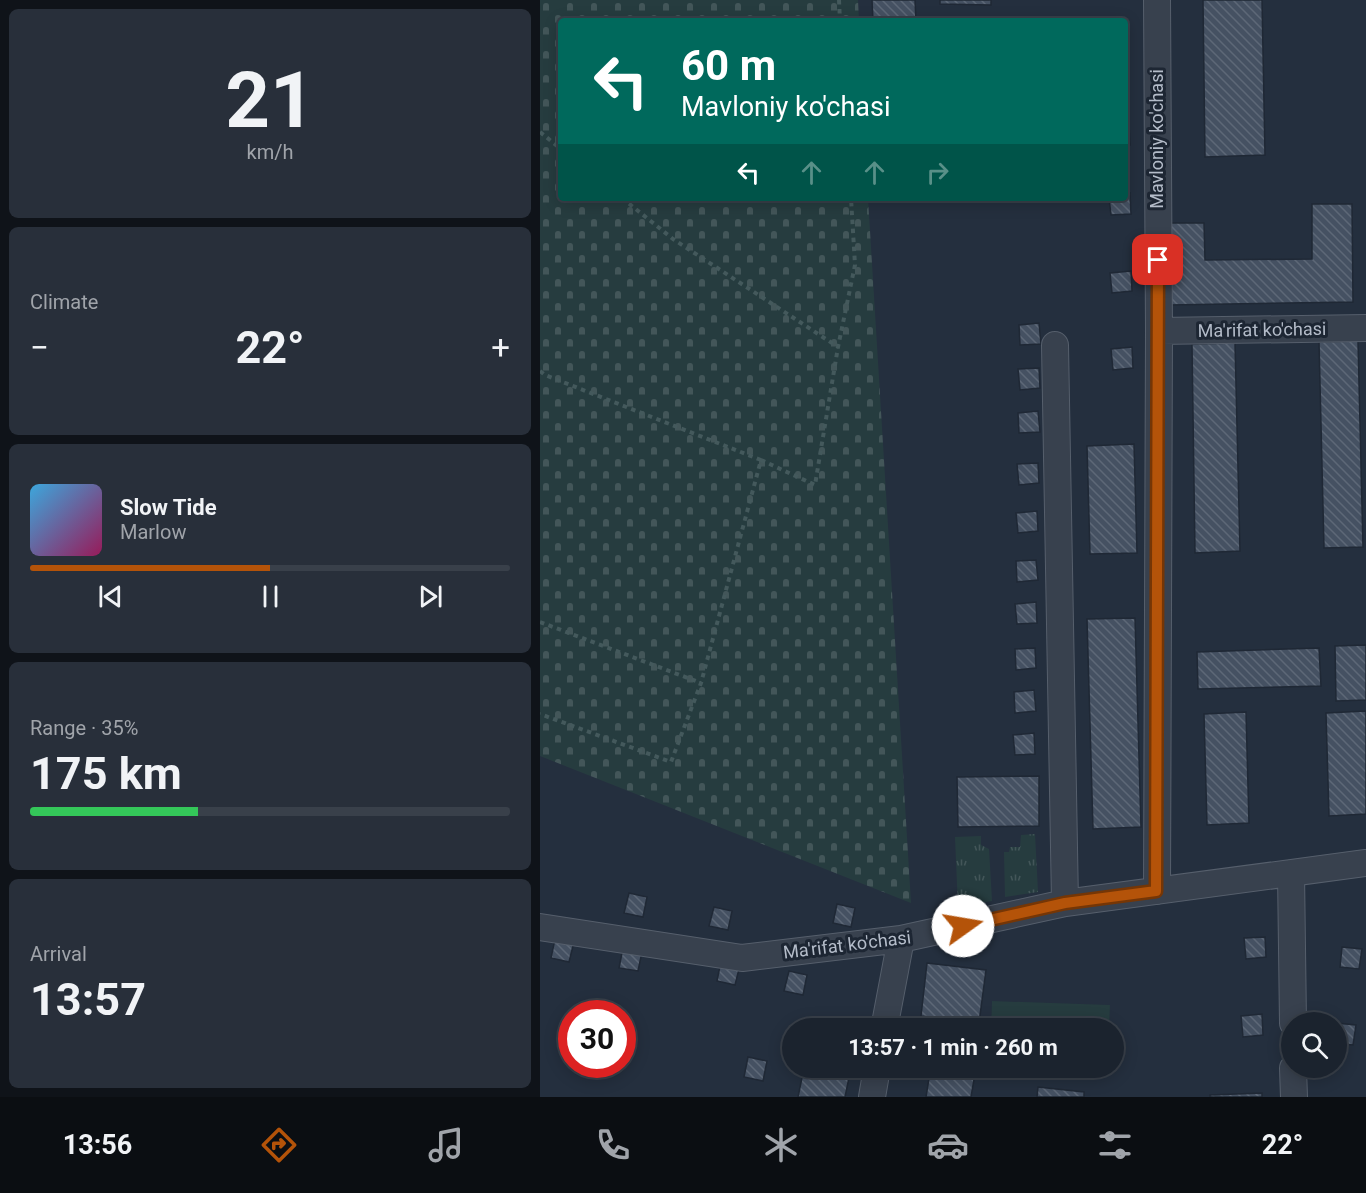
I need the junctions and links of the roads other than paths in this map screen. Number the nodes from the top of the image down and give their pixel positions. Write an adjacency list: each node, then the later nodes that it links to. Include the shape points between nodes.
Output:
1 (1156, 0): 3 (street, Mavloniy ko'chasi)
2 (1366, 328): 3 (street, Ma'rifat ko'chasi)
3 (1159, 331): 7 (street, Mavloniy ko'chasi)
4 (1055, 345): 8 (street)
5 (1366, 863): 6 (street, Ma'rifat ko'chasi)
6 (1291, 873): 7 (street, Ma'rifat ko'chasi); 11 (street)
7 (1156, 891): 8 (street, Ma'rifat ko'chasi)
8 (1065, 903): 10 (street, Ma'rifat ko'chasi)
9 (540, 927): 10 (street, Ma'rifat ko'chasi, via 742,958)
10 (901, 939): 12 (street)
11 (1293, 1012)
12 (886, 1018)
13 (875, 1078): 15 (street)
14 (1293, 1078): 16 (street)
15 (872, 1097)
16 (1294, 1097)

